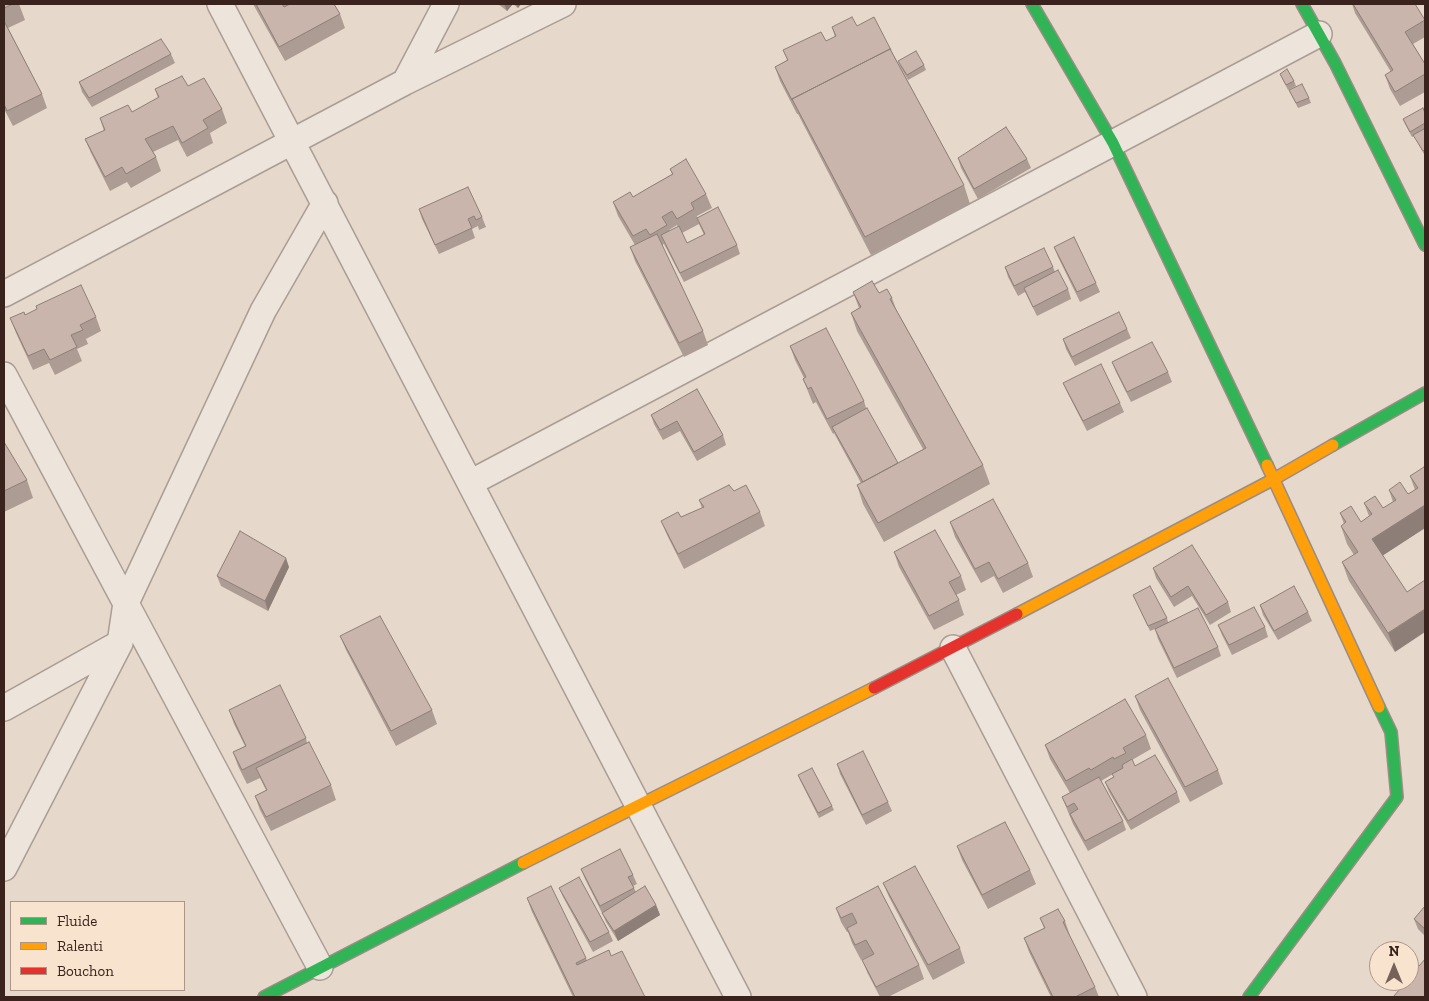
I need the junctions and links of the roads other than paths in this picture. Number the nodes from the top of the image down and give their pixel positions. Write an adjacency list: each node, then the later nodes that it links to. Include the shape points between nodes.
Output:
1 (220, 4): 8 (street)
2 (446, 4): 7 (street)
3 (563, 4): 7 (street)
4 (1032, 4): 9 (street)
5 (1302, 4): 6 (street)
6 (1318, 34): 9 (street); 11 (street)
7 (406, 82): 8 (street)
8 (291, 141): 10 (street); 12 (street)
9 (1113, 143): 15 (street); 16 (street)
10 (325, 203): 16 (street); 17 (street, via 263,311)
11 (1425, 244)
12 (4, 294)
13 (4, 375): 17 (street)
14 (1425, 393): 15 (street)
15 (1274, 479): 19 (street); 27 (street, via 1391,732 1396,797)
16 (470, 483): 21 (street)
17 (126, 603): 18 (street); 23 (street)
18 (120, 642): 20 (street); 22 (street)
19 (953, 648): 21 (street); 26 (street)
20 (4, 708)
21 (638, 805): 23 (street); 25 (street)
22 (4, 868)
23 (320, 967): 24 (street)
24 (264, 997)
25 (738, 997)
26 (1134, 997)
27 (1249, 997)

